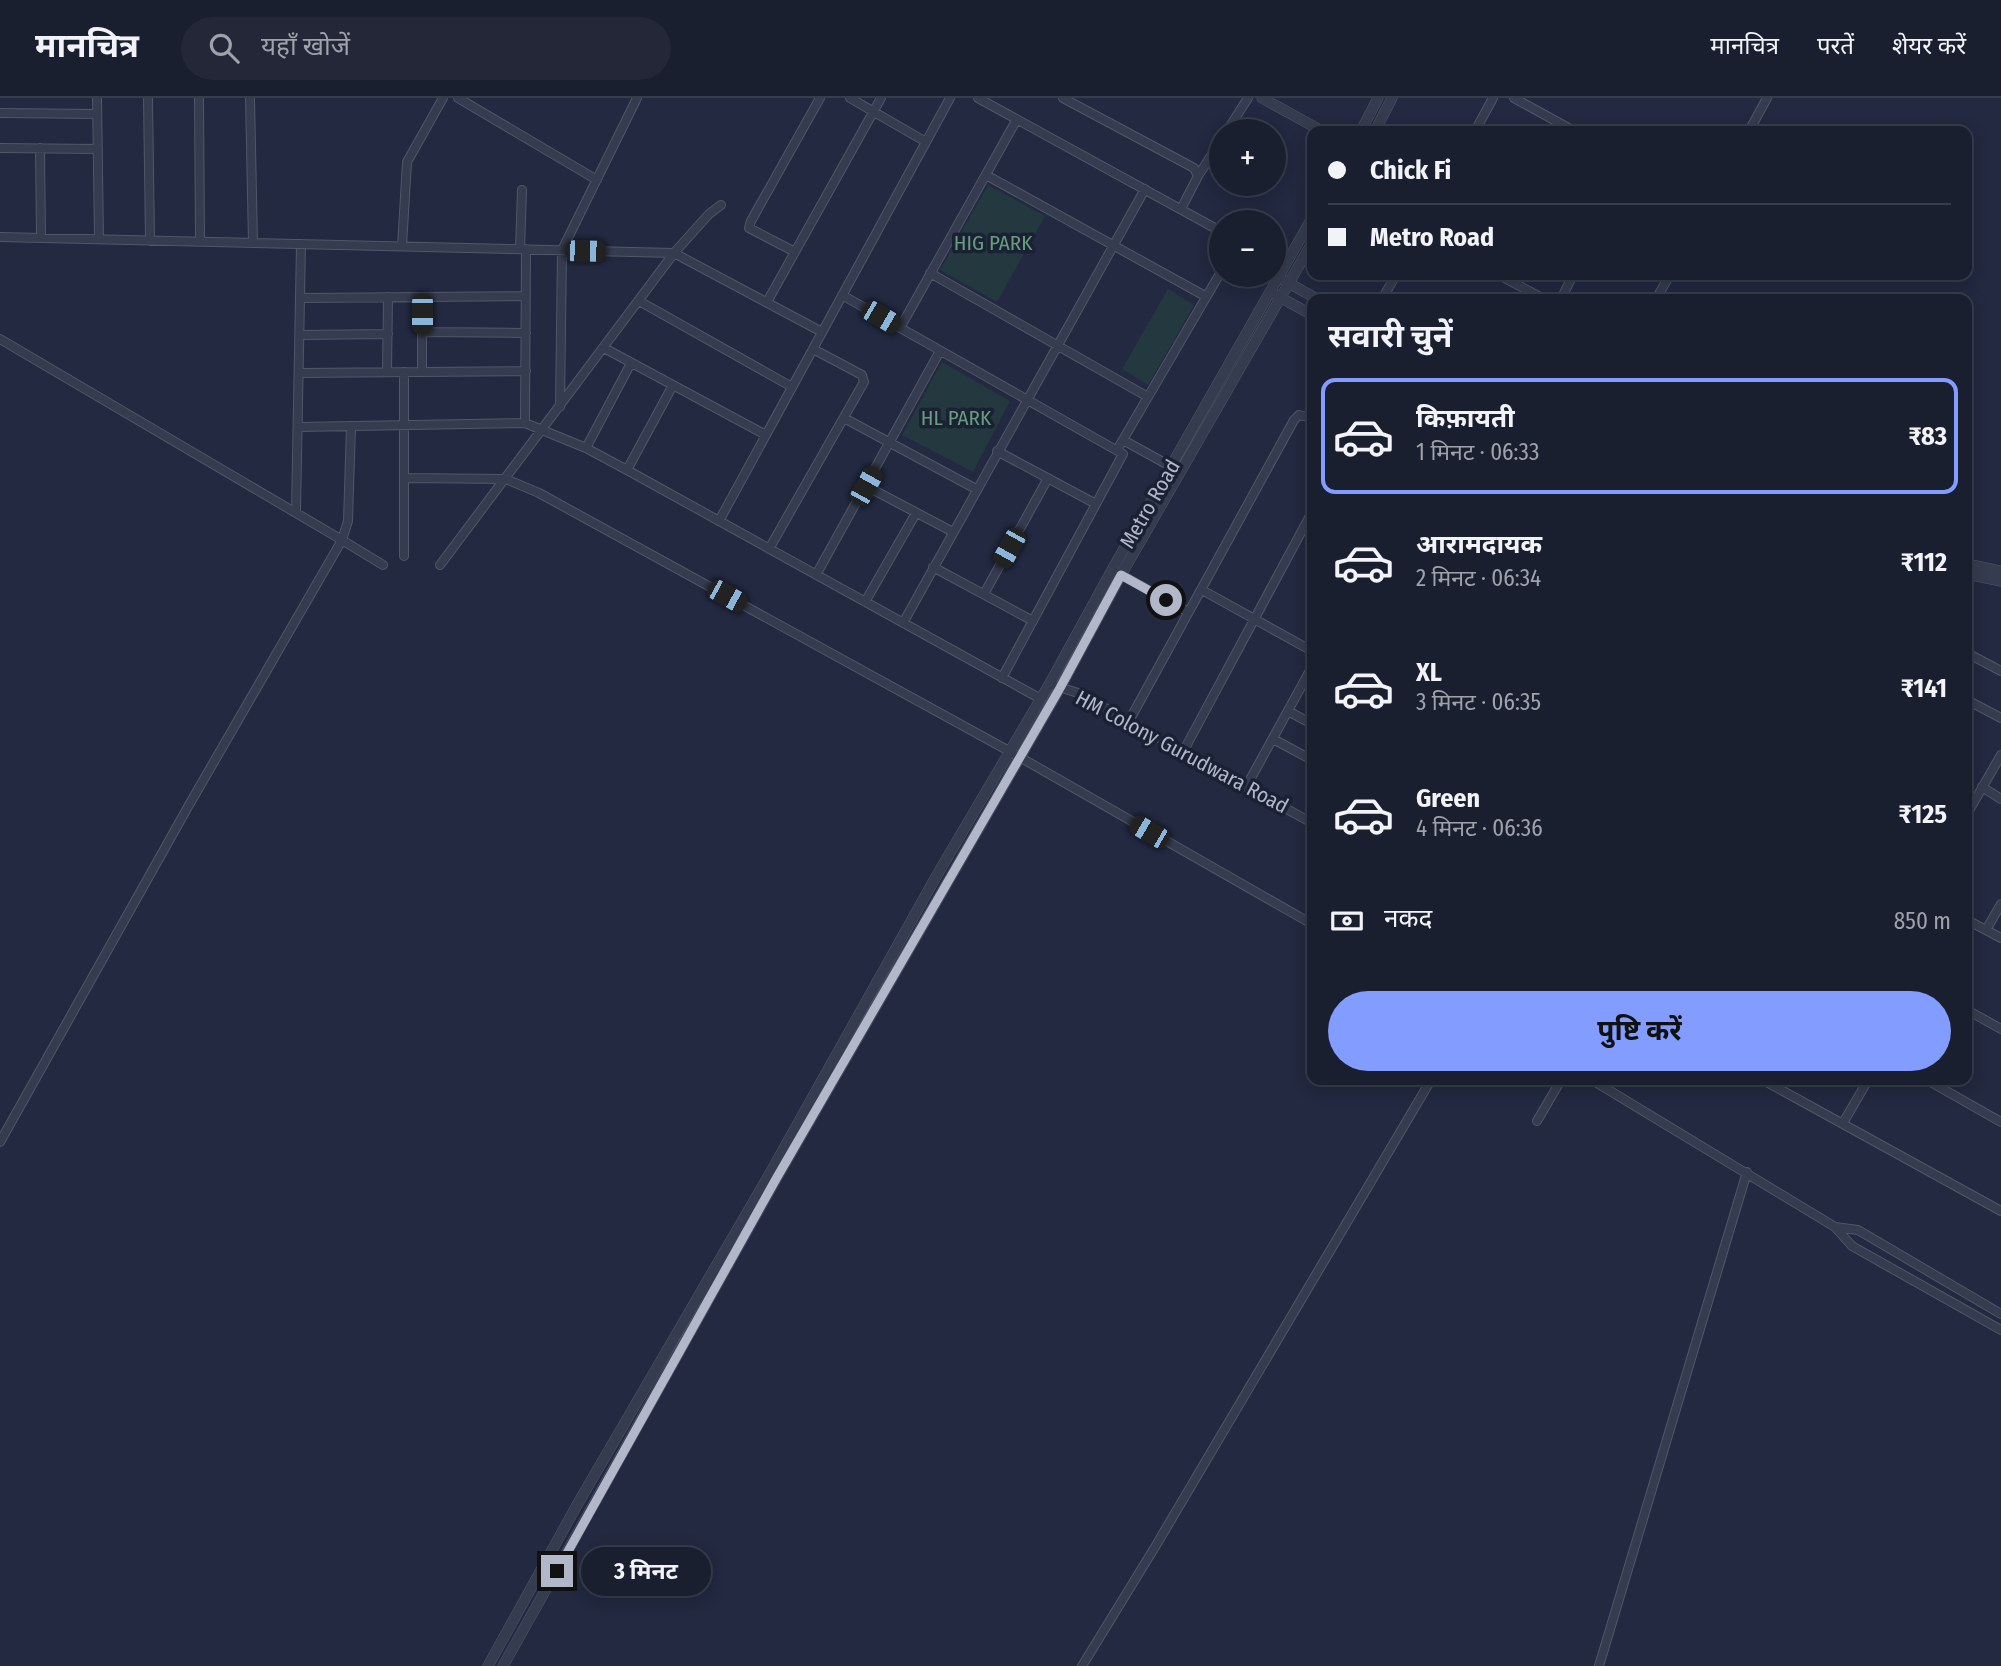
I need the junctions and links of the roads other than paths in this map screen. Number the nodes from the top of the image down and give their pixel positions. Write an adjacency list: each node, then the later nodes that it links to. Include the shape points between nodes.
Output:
1 (97, 98): 23 (street)
2 (148, 98): 49 (street)
3 (199, 98): 50 (street)
4 (250, 98): 51 (street)
5 (443, 98): 54 (street, via 407,162)
6 (458, 98): 39 (street)
7 (636, 98): 39 (street)
8 (821, 98): 57 (street, via 749,228)
9 (850, 98): 21 (street)
10 (881, 98): 21 (street)
11 (950, 98): 32 (street)
12 (978, 98): 24 (street)
13 (1063, 98): 38 (street, via 1194,168)
14 (1248, 98): 25 (street)
15 (1262, 98): 26 (street)
16 (1378, 98): 27 (street)
17 (1392, 98): 28 (street)
18 (1493, 98): 29 (street)
19 (1514, 98): 30 (street)
20 (1768, 98): 31 (street)
21 (873, 111): 32 (street); 57 (street)
22 (0, 113): 23 (street)
23 (97, 114): 35 (street)
24 (1017, 119): 37 (street); 40 (street)
25 (1235, 119)
26 (1313, 126)
27 (1364, 126)
28 (1378, 126)
29 (1478, 126)
30 (1565, 126)
31 (1752, 126)
32 (926, 142): 72 (street)
33 (0, 148): 34 (street)
34 (40, 148): 35 (street); 47 (street)
35 (97, 149): 48 (street)
36 (1209, 159): 38 (street)
37 (986, 174): 53 (street); 63 (street)
38 (1198, 176): 43 (street)
39 (597, 180): 56 (street)
40 (1145, 189): 43 (street); 53 (street)
41 (522, 190): 55 (street)
42 (721, 205): 59 (street)
43 (1181, 209): 44 (street)
44 (1209, 225)
45 (1307, 227): 61 (street, Metro Road)
46 (0, 237): 47 (street)
47 (41, 238): 48 (street)
48 (99, 239): 49 (street)
49 (150, 241): 50 (street)
50 (200, 242): 51 (street)
51 (253, 243): 52 (street)
52 (302, 244): 54 (street); 77 (street)
53 (1113, 245): 74 (street); 89 (street)
54 (402, 246): 55 (street)
55 (523, 249): 56 (street); 73 (street)
56 (562, 250): 59 (street); 103 (street)
57 (795, 252): 80 (street)
58 (1307, 252): 66 (street, Metro Road)
59 (674, 253): 79 (street); 80 (street)
60 (1286, 255): 61 (street)
61 (1290, 257): 62 (street, Metro Road)
62 (1286, 264)
63 (930, 273): 82 (street); 89 (street)
64 (1508, 280): 71 (street)
65 (1286, 281): 66 (street)
66 (1289, 283): 70 (street); 78 (street, Metro Road)
67 (1211, 287): 74 (street)
68 (1273, 287): 69 (street, Metro Road)
69 (1270, 291): 78 (street); 117 (street, Metro Road)
70 (1308, 294)
71 (1535, 294)
72 (842, 295): 82 (street); 84 (street)
73 (526, 296): 76 (street); 85 (street)
74 (1205, 296): 101 (street)
75 (388, 297): 76 (street); 77 (street); 86 (street)
76 (422, 297): 83 (street)
77 (300, 298): 87 (street)
78 (1281, 298): 81 (street); 137 (street, Metro Road)
79 (639, 301): 90 (street); 100 (street)
80 (766, 302): 84 (street)
81 (1307, 312)
82 (900, 328): 92 (street)
83 (422, 332): 85 (street); 97 (street)
84 (822, 332): 91 (street)
85 (526, 333): 94 (street)
86 (388, 334): 87 (street); 95 (street)
87 (300, 335): 98 (street)
88 (0, 339): 125 (street)
89 (1057, 344): 101 (street); 102 (street)
90 (604, 348): 93 (street); 103 (street)
91 (813, 349): 100 (street); 105 (street, via 865,378)
92 (940, 351): 102 (street); 113 (street)
93 (631, 363): 99 (street); 114 (street)
94 (526, 371): 97 (street); 106 (street)
95 (387, 372): 96 (street); 98 (street)
96 (404, 372): 97 (street); 107 (street)
97 (422, 372)
98 (299, 373): 109 (street)
99 (673, 385): 111 (street); 118 (street)
100 (792, 387): 111 (street)
101 (1149, 397): 112 (street)
102 (1026, 399): 115 (street); 116 (street)
103 (560, 407): 110 (street)
104 (1307, 417): 142 (street, via 1294,420)
105 (844, 418): 113 (street); 131 (street)
106 (525, 422): 107 (street); 110 (street)
107 (404, 425): 108 (street); 119 (street)
108 (351, 426): 109 (street); 130 (street, via 348,521)
109 (298, 427): 125 (street)
110 (544, 429): 114 (street); 121 (street)
111 (766, 435): 127 (street)
112 (1123, 440): 115 (street); 117 (street)
113 (889, 443): 122 (street); 123 (street)
114 (586, 448): 118 (street)
115 (1117, 450): 124 (street, via 1123,454)
116 (997, 451): 120 (street); 123 (street)
117 (1172, 467): 137 (street, Metro Road)
118 (627, 470): 127 (street)
119 (404, 478): 121 (street); 132 (street)
120 (1048, 478): 124 (street); 143 (street)
121 (506, 479): 134 (street); 162 (street, via 551,499)
122 (866, 486): 126 (street); 140 (street)
123 (976, 489): 129 (street)
124 (1096, 504): 147 (street)
125 (296, 512): 130 (street)
126 (916, 513): 129 (street); 144 (street)
127 (719, 521): 131 (street)
128 (1307, 521): 146 (street)
129 (953, 532): 135 (street)
130 (342, 540): 133 (street); 188 (street)
131 (769, 549): 140 (street)
132 (404, 556)
133 (383, 565)
134 (440, 565)
135 (933, 567): 143 (street); 148 (street)
136 (2001, 571): 138 (street)
137 (1117, 572): 145 (street); 154 (street, Metro Road)
138 (1972, 572)
139 (1972, 573): 141 (street)
140 (816, 575): 144 (street)
141 (2001, 581)
142 (1202, 590): 145 (street); 146 (street)
143 (984, 594): 147 (street)
144 (865, 602): 148 (street)
145 (1188, 612): 159 (street)
146 (1255, 620): 149 (street); 163 (street)
147 (1032, 621): 153 (street)
148 (903, 623): 153 (street)
149 (1307, 648)
150 (1972, 656): 151 (street)
151 (2001, 671)
152 (1307, 676): 157 (street)
153 (1002, 678): 155 (street)
154 (1055, 686): 155 (street, Metro Road); 159 (street, HM Colony Gurudwara Road); 166 (street, Metro Road)
155 (1041, 699): 162 (street, Metro Road)
156 (1972, 703): 158 (street)
157 (1288, 711): 160 (street); 161 (street)
158 (2001, 718)
159 (1129, 721): 163 (street, HM Colony Gurudwara Road)
160 (1307, 721)
161 (1273, 738): 165 (street); 167 (street)
162 (1009, 751): 166 (street); 194 (street, Metro Road)
163 (1183, 752): 167 (street, HM Colony Gurudwara Road)
164 (2001, 755): 168 (street)
165 (1307, 757)
166 (1020, 758): 173 (street); 195 (street, Metro Road, via 776,1179)
167 (1246, 787): 171 (street, HM Colony Gurudwara Road)
168 (1982, 788): 169 (street); 170 (street)
169 (2001, 799)
170 (1972, 805)
171 (1307, 819)
172 (2001, 904): 175 (street)
173 (1307, 921)
174 (1972, 923): 175 (street)
175 (1986, 930): 176 (street)
176 (2001, 939)
177 (1972, 1012): 178 (street)
178 (2000, 1026)
179 (1428, 1085): 196 (street)
180 (1558, 1085): 185 (street)
181 (1600, 1085): 189 (street)
182 (1772, 1085): 187 (street)
183 (1865, 1085): 187 (street)
184 (1936, 1085): 186 (street)
185 (1537, 1121)
186 (2001, 1122)
187 (1843, 1123): 190 (street)
188 (0, 1142)
189 (1747, 1172): 191 (street); 197 (street)
190 (2001, 1211)
191 (1835, 1227): 192 (street, via 1858,1230); 193 (street, via 1852,1246)
192 (2001, 1314)
193 (2001, 1330)
194 (488, 1666)
195 (503, 1666)
196 (1082, 1666)
197 (1599, 1666)

